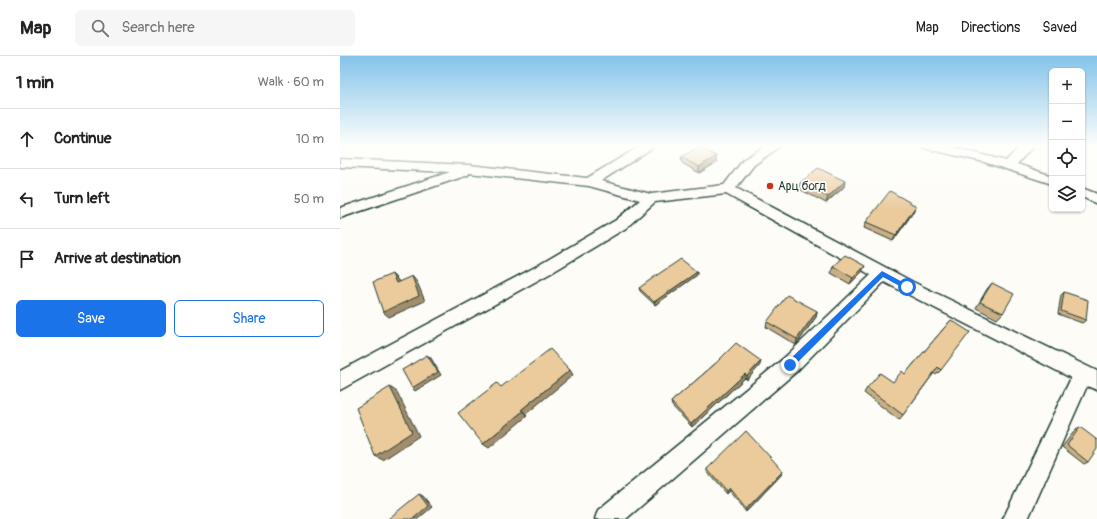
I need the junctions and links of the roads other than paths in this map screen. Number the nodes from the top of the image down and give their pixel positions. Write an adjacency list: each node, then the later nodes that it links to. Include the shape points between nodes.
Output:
1 (420, 167): 5 (street)
2 (615, 167): 7 (street)
3 (746, 167): 8 (street)
4 (1010, 167): 6 (street)
5 (468, 170): 7 (street); 12 (street)
6 (1049, 179)
7 (589, 182): 10 (street)
8 (728, 189): 10 (street); 13 (street)
9 (1085, 193): 11 (street)
10 (650, 198): 15 (street, via 621,224)
11 (1097, 199)
12 (340, 213)
13 (882, 274): 14 (street); 16 (street, via 790,365)
14 (1090, 377): 17 (street)
15 (340, 381)
16 (606, 519)
17 (1015, 519)

